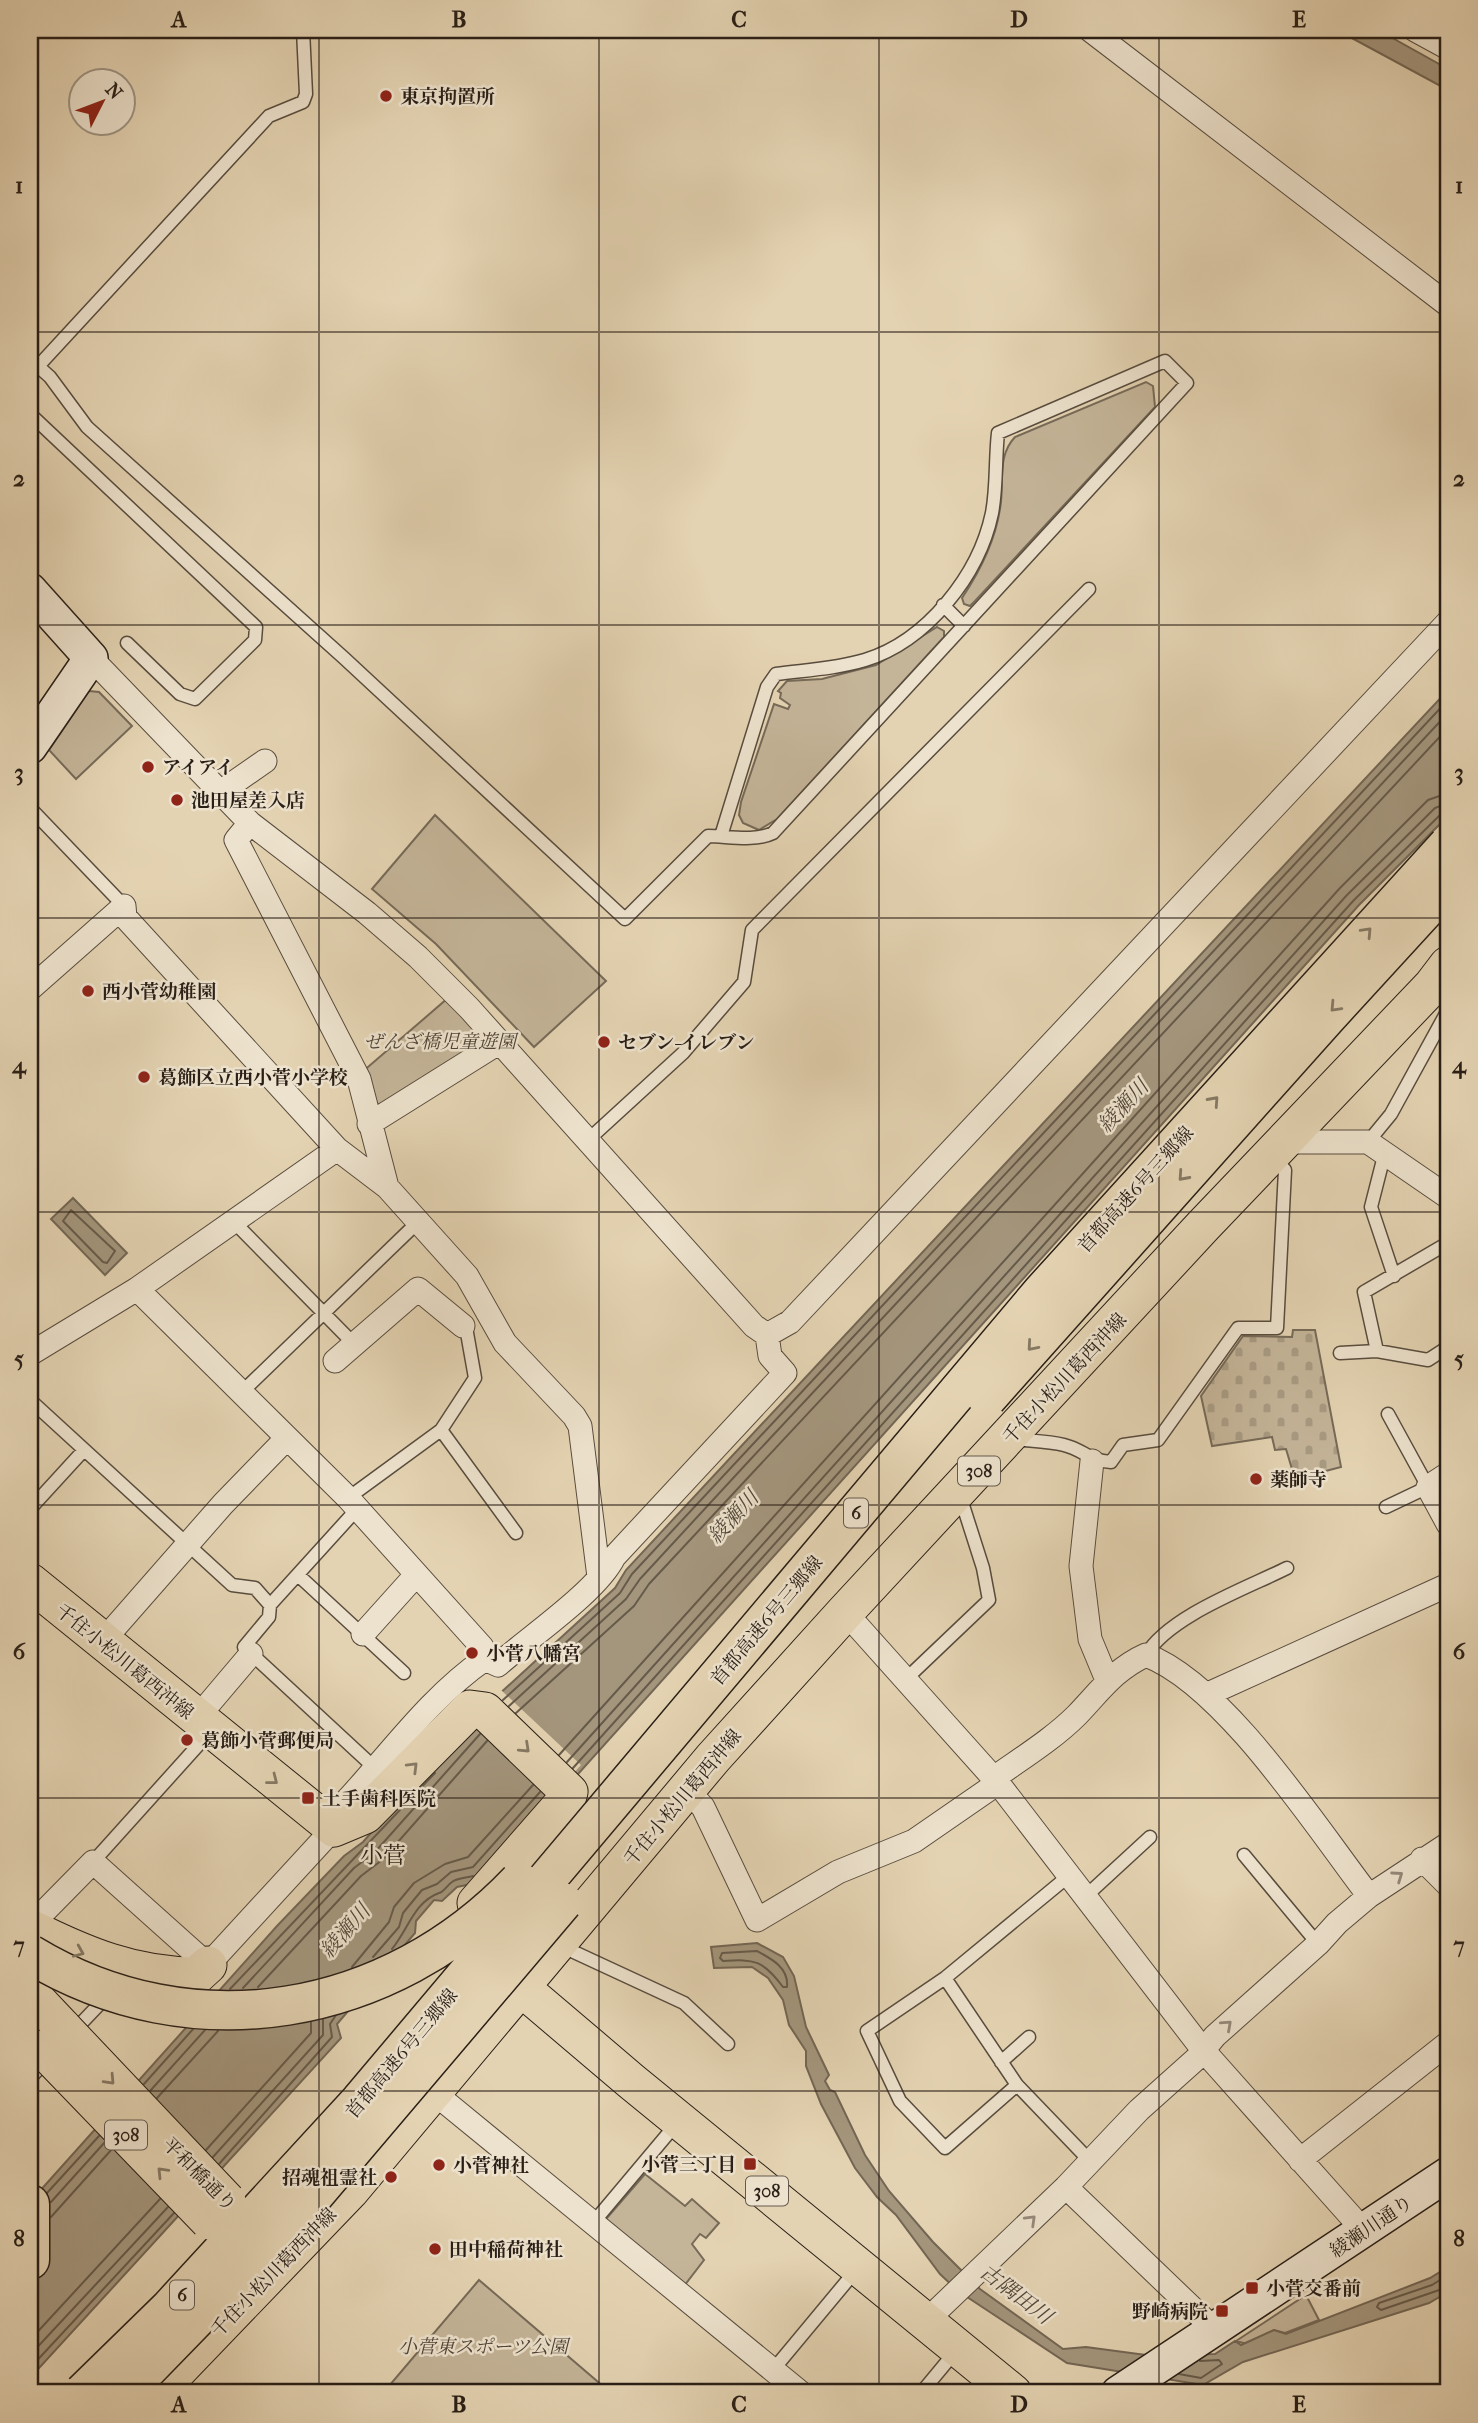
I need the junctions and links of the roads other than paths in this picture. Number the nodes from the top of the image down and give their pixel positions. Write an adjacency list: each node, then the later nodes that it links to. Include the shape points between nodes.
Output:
1 (303, 30): 6 (lane, via 303,102 269,116)
2 (1090, 30): 5 (street)
3 (1415, 30): 4 (street)
4 (1448, 48)
5 (1448, 305)
6 (32, 367): 20 (lane, via 50,377 87,427 625,919 708,836)
7 (30, 414): 13 (lane, via 256,627 255,640 195,699 180,694)
8 (1089, 589): 28 (lane, via 752,930 744,982 683,1053)
9 (30, 590): 14 (street)
10 (943, 605): 12 (lane); 12 (lane, via 968,573 985,536 994,496 998,433 1165,361 1187,383); 20 (lane, via 916,632 867,659 776,674 766,687)
11 (1448, 622): 43 (street, via 790,1322)
12 (964, 626): 20 (lane, via 773,834)
13 (127, 643)
14 (91, 658): 15 (street); 17 (street)
15 (30, 747)
16 (265, 761): 17 (street)
17 (219, 793): 19 (street)
18 (30, 808): 23 (lane)
19 (250, 823): 26 (street, via 418,957); 27 (street, via 236,841 359,1079)
20 (721, 836)
21 (1448, 845): 39 (highway, 首都高速6号三郷線 / 6, one-way to 21, bridge)
22 (1448, 885): 57 (highway, 首都高速6号三郷線 / 6, one-way to 57, bridge)
23 (124, 906): 24 (street); 31 (street, via 125,916)
24 (30, 989)
25 (1444, 989): 29 (main road, 千住小松川葛西沖線 / 308); 30 (lane)
26 (500, 1042): 27 (street); 28 (street)
27 (369, 1124): 32 (street)
28 (588, 1140): 43 (street)
29 (1278, 1147): 30 (street); 55 (main road, 千住小松川葛西沖線 / 308); 58 (lane, via 1284,1170 1277,1328 1237,1328 1158,1440 1123,1445 1111,1462)
30 (1376, 1147): 33 (street); 37 (lane, via 1371,1207)
31 (337, 1149): 32 (street); 34 (street)
32 (387, 1187): 35 (street)
33 (1448, 1197)
34 (233, 1220): 38 (street); 41 (lane)
35 (418, 1222): 40 (street, via 467,1276); 41 (lane)
36 (1448, 1243): 37 (lane)
37 (1394, 1276): 45 (lane, via 1364,1292)
38 (137, 1289): 48 (street); 50 (street)
39 (1042, 1292): 102 (highway, bridge, via 913,1429 545,1854 477,1920 445,1944 405,1969 320,2000 277,2009 233,2011 140,2000 96,1986); 134 (highway, 首都高速6号三郷線 / 6, bridge, via 360,2101 169,2309)
40 (482, 1305): 42 (street); 71 (street, via 505,1343 580,1426)
41 (325, 1312): 44 (lane); 50 (lane)
42 (465, 1330): 44 (street, via 418,1289); 53 (lane, via 475,1378)
43 (767, 1335): 71 (street, via 770,1356 785,1373)
44 (354, 1344): 49 (street)
45 (1377, 1351): 46 (lane, via 1427,1360); 47 (lane)
46 (1446, 1352)
47 (1340, 1353)
48 (30, 1354)
49 (335, 1361)
50 (243, 1391): 54 (street)
51 (30, 1400): 56 (lane)
52 (1388, 1414): 60 (lane)
53 (441, 1430): 62 (lane); 66 (lane)
54 (288, 1438): 62 (street); 67 (street)
55 (1009, 1438): 58 (lane, via 1062,1444 1078,1449); 61 (main road, 千住小松川葛西沖線 / 308)
56 (83, 1450): 64 (lane); 67 (lane)
57 (932, 1460): 103 (highway, bridge, via 516,1899 448,1956 410,1978 322,2010 276,2019 229,2021 140,2010); 135 (highway, 首都高速6号三郷線 / 6, bridge, via 381,2119 299,2213)
58 (1092, 1461): 83 (street, via 1081,1566 1090,1639)
59 (1448, 1474): 60 (street)
60 (1428, 1487): 63 (lane); 65 (street)
61 (959, 1493): 75 (main road, 千住小松川葛西沖線 / 308); 82 (lane, via 984,1568 989,1600)
62 (353, 1503): 69 (lane); 70 (street)
63 (1387, 1507)
64 (30, 1509)
65 (1448, 1524)
66 (516, 1533)
67 (188, 1544): 74 (lane, via 232,1585 255,1588); 77 (street)
68 (1287, 1568): 79 (lane, via 1200,1611 1153,1643)
69 (298, 1575): 74 (lane); 76 (lane)
70 (416, 1575): 76 (street); 80 (street, via 482,1647)
71 (599, 1577): 80 (street, via 519,1650 498,1665)
72 (30, 1582): 77 (main road, 千住小松川葛西沖線)
73 (1448, 1585): 84 (street)
74 (270, 1605): 78 (lane, via 269,1618 244,1647)
75 (845, 1612): 82 (street); 88 (main road, 千住小松川葛西沖線 / 308)
76 (363, 1634): 81 (lane)
77 (102, 1642): 85 (main road, 千住小松川葛西沖線)
78 (251, 1654): 85 (street); 86 (lane)
79 (1146, 1655): 83 (street); 84 (street, via 1165,1662)
80 (485, 1659): 86 (street, via 435,1703)
81 (404, 1672)
82 (906, 1679): 87 (street)
83 (1107, 1680): 87 (street, via 1076,1716)
84 (1206, 1695): 98 (street, via 1241,1730)
85 (203, 1725): 89 (main road, 千住小松川葛西沖線, one-way to 89); 94 (lane)
86 (377, 1770): 89 (street, via 337,1811)
87 (996, 1780): 88 (street, via 914,1841 838,1872 757,1920 703,1807); 95 (street)
88 (687, 1790): 101 (main road, 千住小松川葛西沖線 / 308)
89 (334, 1828): 104 (street); 107 (main road, 308, one-way to 107, via 365,1815 470,1709 485,1711 569,1791 468,1916 469,1932 482,1955)
90 (1150, 1837): 97 (lane)
91 (1448, 1844): 93 (street)
92 (1244, 1855): 100 (lane)
93 (1422, 1859): 96 (street); 98 (street, one-way to 93)
94 (93, 1862): 99 (street); 104 (street)
95 (1071, 1874): 97 (street); 106 (lane)
96 (1448, 1885)
97 (1087, 1895): 113 (street)
98 (1369, 1896): 100 (street)
99 (30, 1927): 105 (main road, one-way to 105, via 81,1953)
100 (1318, 1944): 113 (street, one-way to 100)
101 (558, 1945): 107 (main road, 千住小松川葛西沖線 / 308); 111 (lane, via 684,2003)
102 (30, 1954)
103 (30, 1965)
104 (208, 1965): 105 (main road, via 196,1976)
105 (131, 1970): 112 (lane)
106 (945, 1978): 114 (lane); 115 (lane, via 867,2031 900,2101 945,2148)
107 (521, 1988): 117 (main road, 308); 123 (main road, 千住小松川葛西沖線 / 308, via 368,2072); 128 (main road, 千住小松川葛西沖線 / 308)
108 (30, 1993): 112 (main road, 平和橋通り / 308)
109 (1029, 2037): 114 (lane)
110 (1448, 2043): 118 (street)
111 (728, 2044)
112 (42, 2048): 123 (main road, 平和橋通り / 308, bridge)
113 (1203, 2050): 118 (street); 119 (street)
114 (1001, 2062): 115 (lane)
115 (1017, 2085): 119 (lane)
116 (444, 2101): 124 (street)
117 (680, 2120): 124 (lane); 127 (main road, 308)
118 (1300, 2160): 125 (street)
119 (1090, 2161): 121 (street)
120 (1448, 2174): 125 (street, 綾瀬川通り)
121 (1066, 2187): 129 (street, one-way to 121); 130 (street)
122 (30, 2204): 126 (highway)
123 (225, 2218): 128 (main road, 平和橋通り / 308); 133 (main road, 千住小松川葛西沖線 / 308)
124 (593, 2223): 132 (street)
125 (1364, 2231): 130 (street, 綾瀬川通り)
126 (30, 2260)
127 (860, 2266): 129 (main road, 308); 132 (lane)
128 (278, 2269): 136 (main road, 千住小松川葛西沖線 / 308)
129 (926, 2321): 131 (main road, 308)
130 (1214, 2329): 140 (street, 綾瀬川通り)
131 (958, 2349): 138 (lane); 139 (main road, 308)
132 (773, 2370): 137 (street)
133 (77, 2393)
134 (83, 2393)
135 (124, 2393)
136 (156, 2393)
137 (801, 2393)
138 (921, 2393)
139 (1013, 2393)
140 (1118, 2393)

